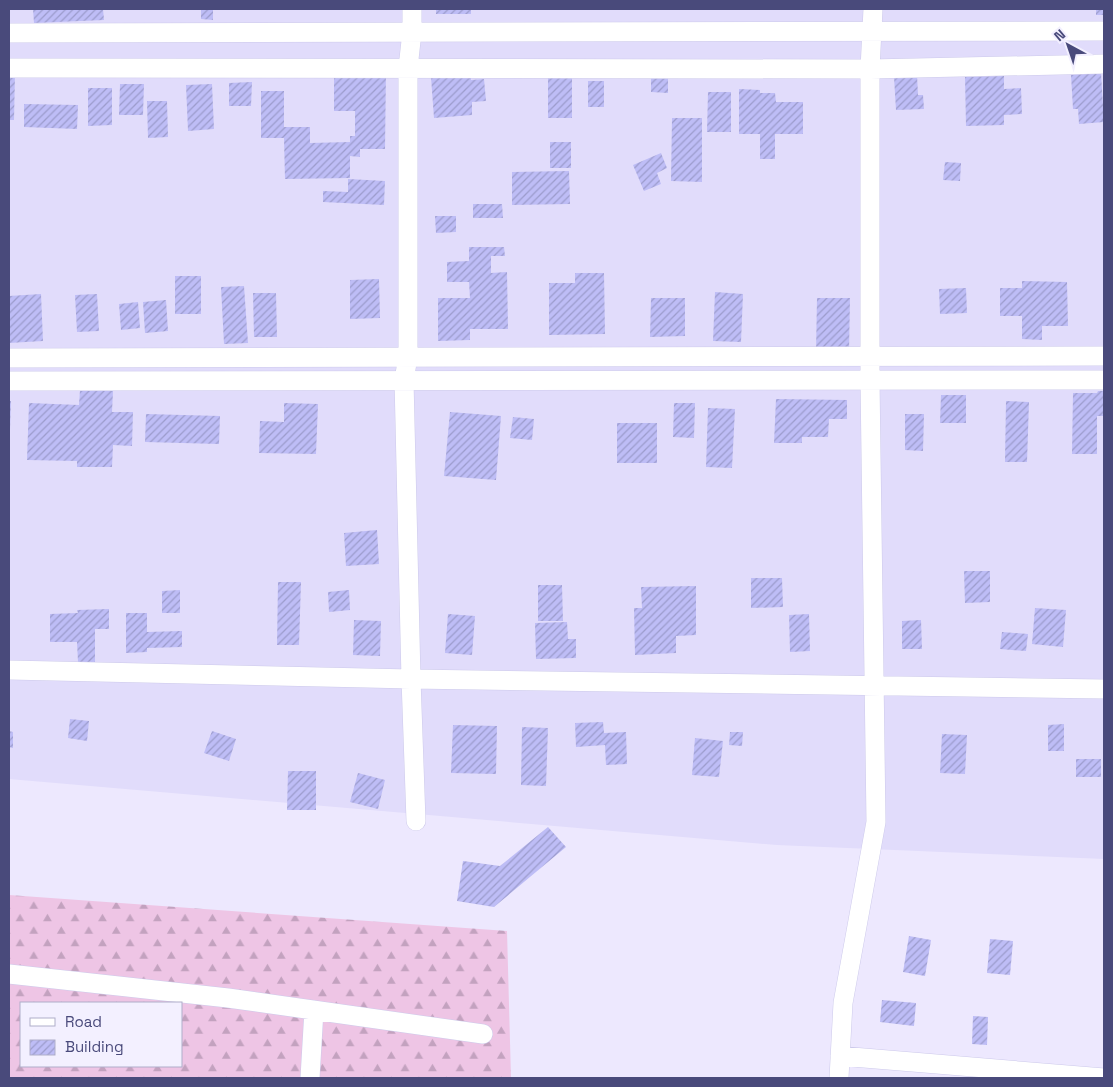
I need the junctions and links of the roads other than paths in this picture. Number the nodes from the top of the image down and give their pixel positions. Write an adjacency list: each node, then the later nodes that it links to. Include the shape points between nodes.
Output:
1 (412, 9): 5 (street)
2 (873, 9): 3 (street)
3 (872, 31): 4 (street); 5 (street); 10 (street)
4 (1104, 31)
5 (412, 32): 6 (street); 9 (street)
6 (9, 33)
7 (1104, 64): 10 (street)
8 (9, 68): 9 (street)
9 (408, 68): 10 (street); 12 (street)
10 (870, 69): 13 (street)
11 (1104, 356): 13 (street)
12 (408, 357): 13 (street); 14 (street); 15 (street)
13 (871, 357): 16 (street)
14 (9, 358)
15 (404, 380): 16 (street); 18 (street); 20 (street)
16 (870, 380): 17 (street); 21 (street)
17 (1104, 380)
18 (9, 381)
19 (9, 670): 20 (street)
20 (411, 679): 21 (street); 23 (street)
21 (874, 686): 22 (street); 27 (street, via 876,822 843,1003)
22 (1104, 689)
23 (416, 821)
24 (9, 974): 25 (street)
25 (314, 1010): 26 (street); 28 (street)
26 (483, 1034)
27 (840, 1056): 29 (street); 30 (street)
28 (310, 1078)
29 (839, 1078)
30 (1104, 1078)

